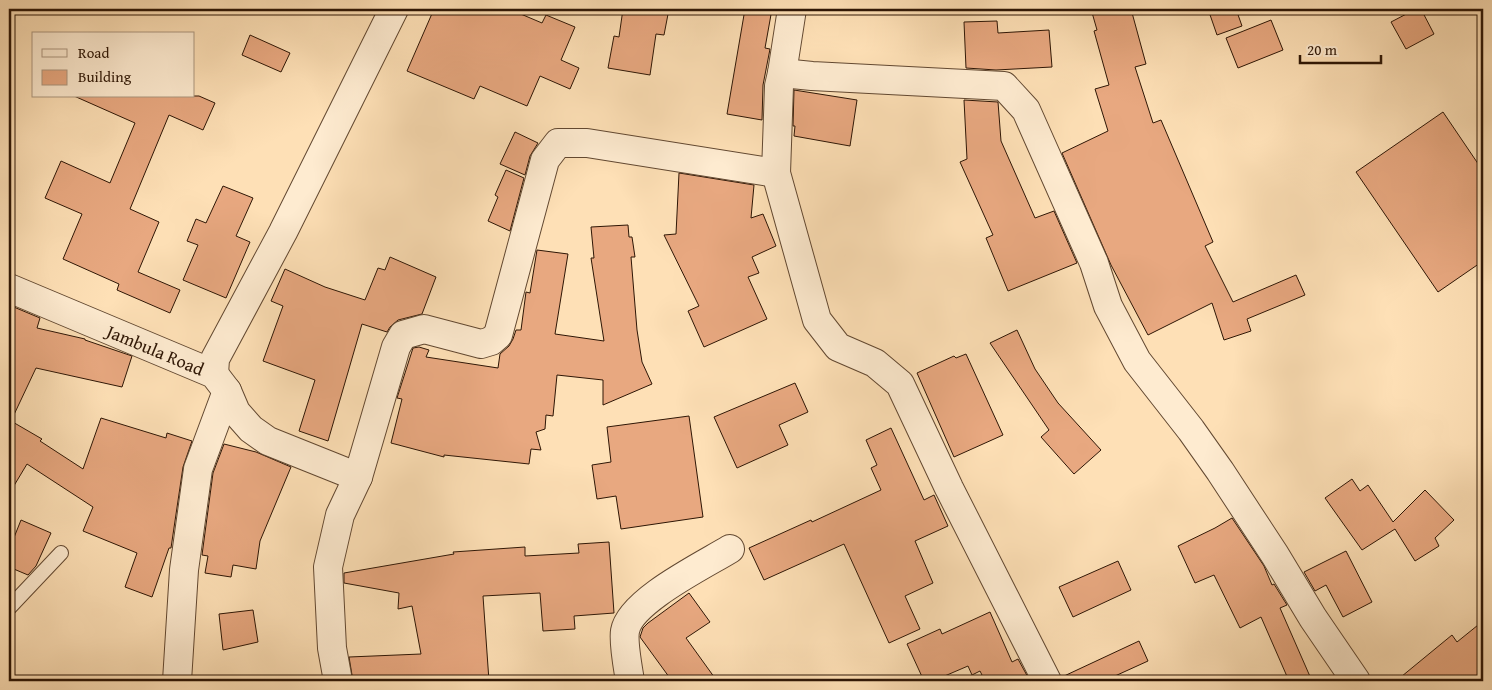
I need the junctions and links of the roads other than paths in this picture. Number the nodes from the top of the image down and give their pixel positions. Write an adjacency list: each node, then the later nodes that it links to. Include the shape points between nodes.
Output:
1 (394, 9): 6 (street, via 283,232 215,359)
2 (792, 9): 3 (street)
3 (782, 73): 4 (street); 15 (street, via 1004,86 1012,94 1026,110 1094,263 1108,306 1137,362 1220,471)
4 (776, 173): 7 (street, via 587,143 558,143 546,160 498,335 491,342 481,344 424,330 403,335 396,347); 14 (street, via 817,320 838,347 876,363 900,384 953,497)
5 (9, 288): 6 (street, Jambula Road)
6 (220, 382): 7 (street, via 236,412 251,429 268,441); 11 (street, via 198,469 184,570)
7 (358, 477): 12 (street, via 340,515 328,567 332,648)
8 (730, 549): 13 (street, via 651,597 628,619 624,632)
9 (61, 553): 10 (lane)
10 (9, 608)
11 (177, 681)
12 (338, 681)
13 (630, 681)
14 (1047, 681)
15 (1356, 681)

